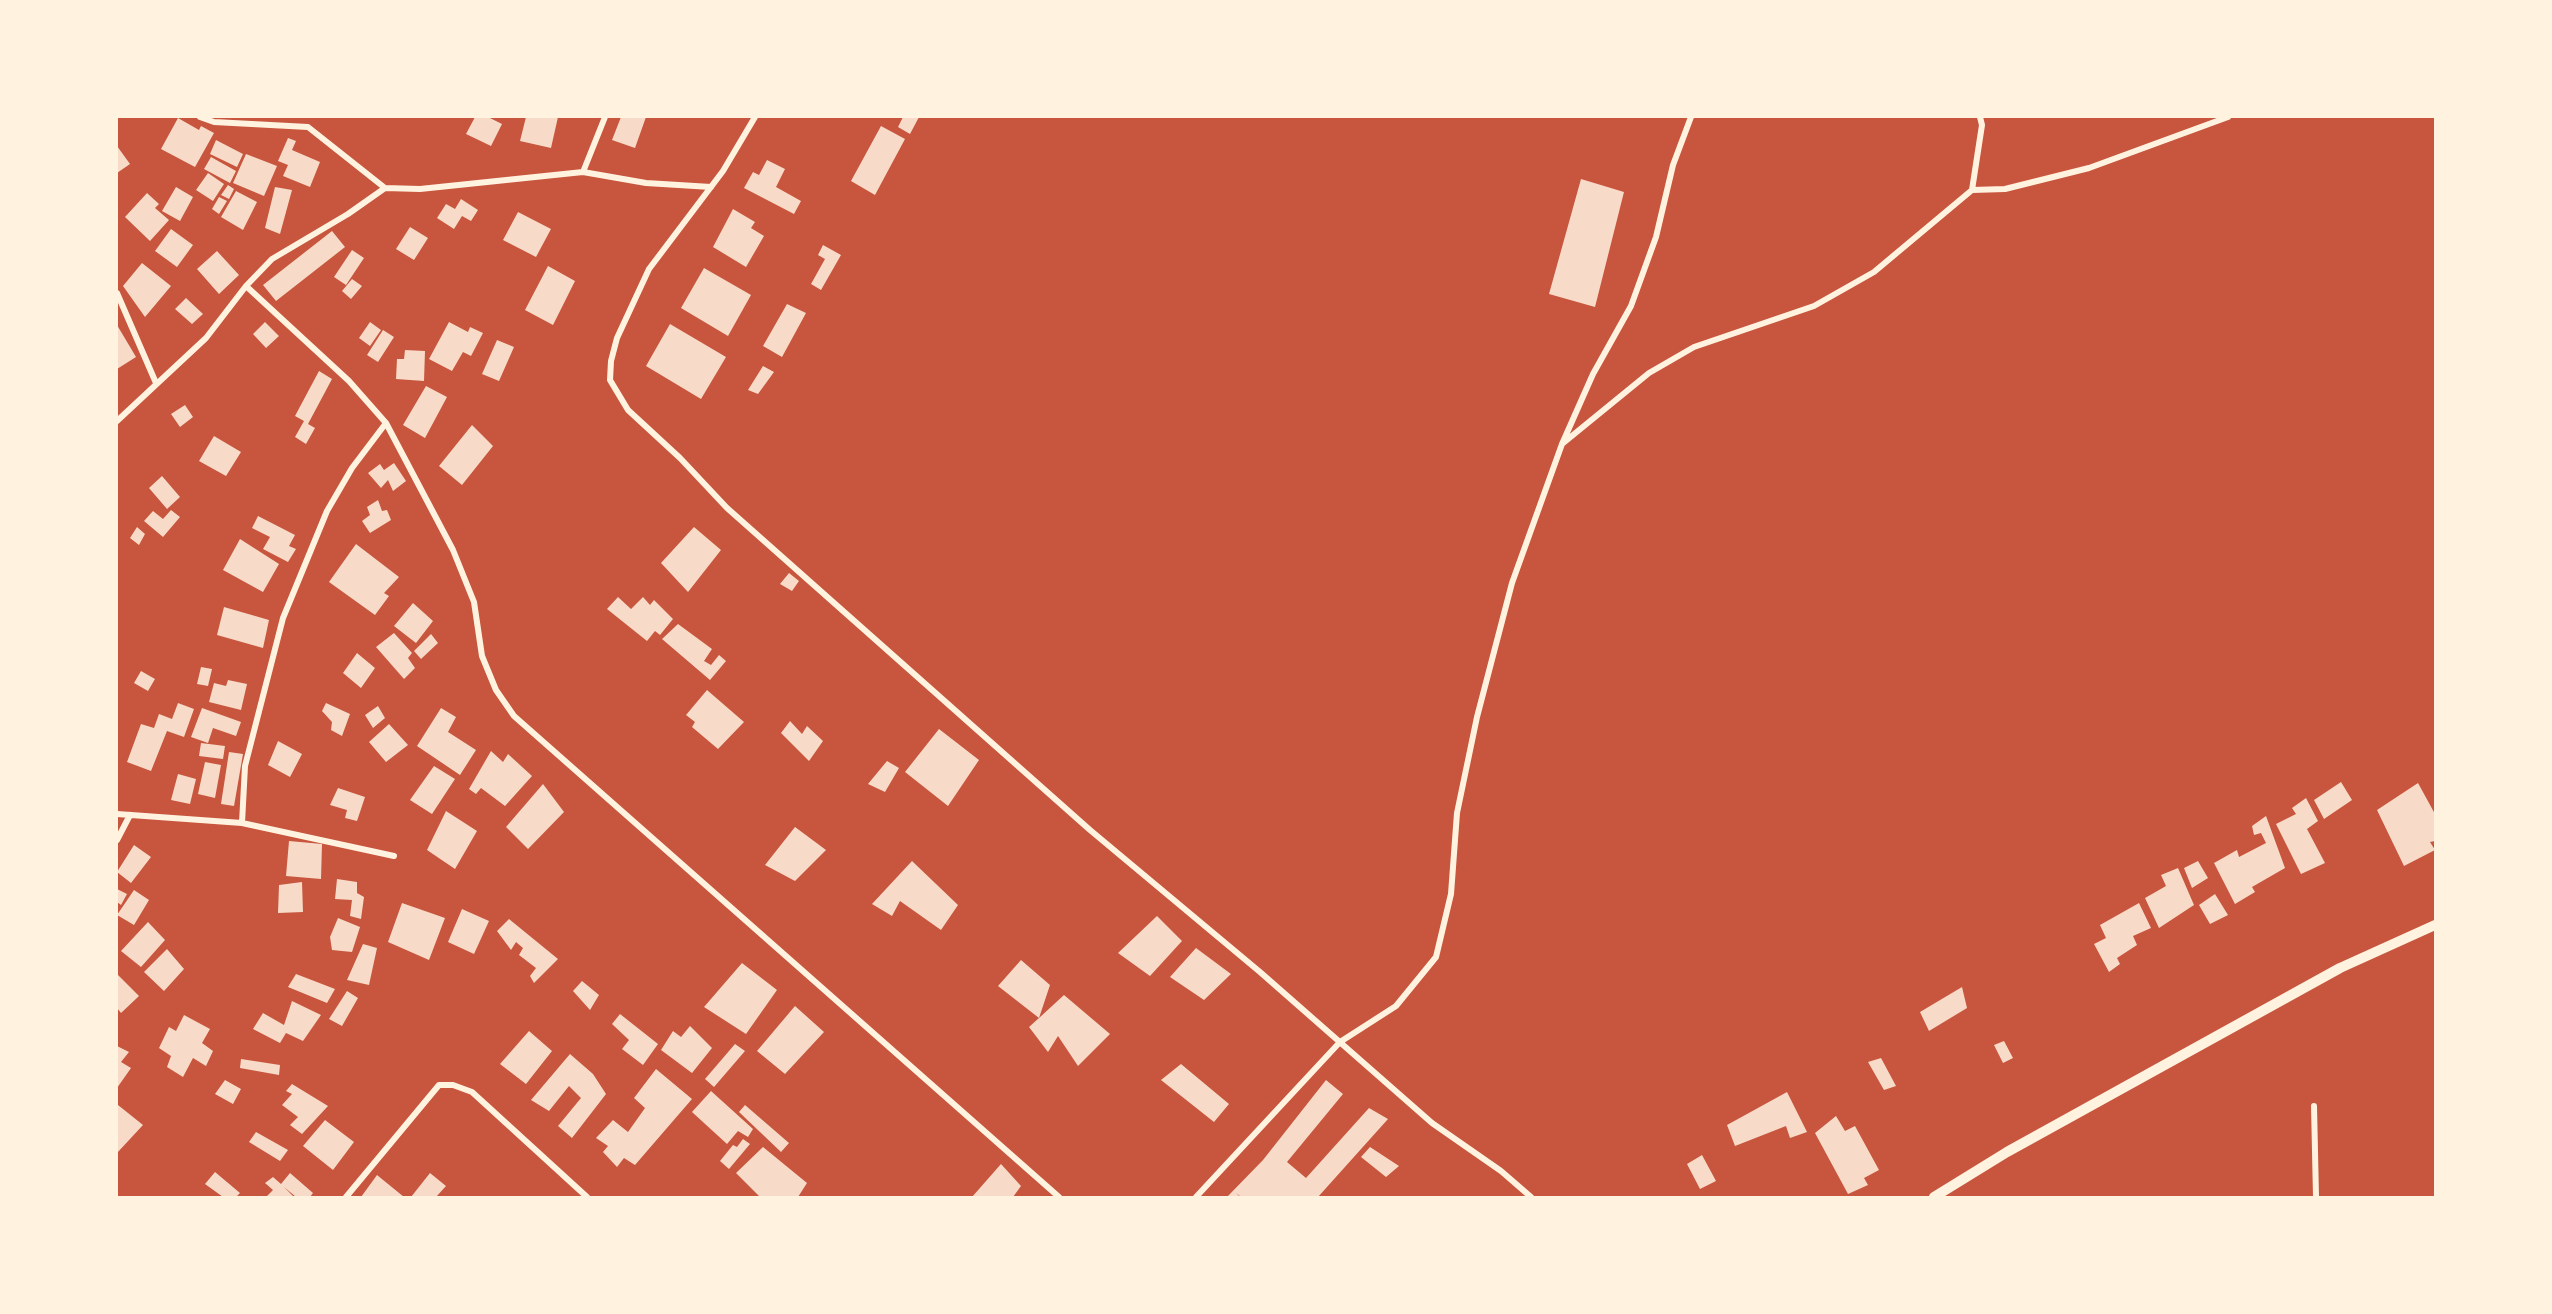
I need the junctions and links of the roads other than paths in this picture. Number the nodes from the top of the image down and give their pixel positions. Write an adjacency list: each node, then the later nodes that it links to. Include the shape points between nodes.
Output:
1 (200, 117): 9 (street, via 214,122 308,127)
2 (604, 117): 7 (street)
3 (755, 117): 8 (street)
4 (1690, 117): 16 (street, via 1673,165 1656,237 1631,306 1593,374)
5 (1980, 117): 10 (street)
6 (2228, 117): 10 (street, via 2089,168 2005,189)
7 (583, 172): 8 (street, via 646,183); 9 (street, via 420,189)
8 (711, 187): 23 (street, via 649,269 617,338 610,380 628,410 727,508 922,682)
9 (385, 188): 11 (street, via 272,259)
10 (1972, 190): 16 (street, via 1874,272 1814,306 1694,347 1649,373)
11 (246, 286): 13 (street, via 206,339); 15 (street, via 349,381)
12 (117, 292): 13 (street)
13 (156, 383): 14 (street)
14 (117, 421)
15 (386, 423): 19 (street, via 351,468 327,511 283,618 245,766); 27 (street, via 453,550 474,602 482,656 496,690 514,716)
16 (1562, 444): 23 (street, via 1512,583 1483,695 1457,813 1451,894 1436,957 1396,1006)
17 (117, 814): 18 (street)
18 (130, 815): 19 (street); 20 (street)
19 (242, 823): 21 (street)
20 (117, 840)
21 (394, 856)
22 (2435, 925): 30 (street, via 2340,968 2007,1152)
23 (1340, 1042): 28 (street); 29 (street, via 1432,1123)
24 (2314, 1106): 31 (street)
25 (346, 1197): 26 (street, via 439,1085 453,1085 472,1092)
26 (587, 1197)
27 (1059, 1197)
28 (1196, 1197)
29 (1531, 1197)
30 (1936, 1197)
31 (2316, 1197)

